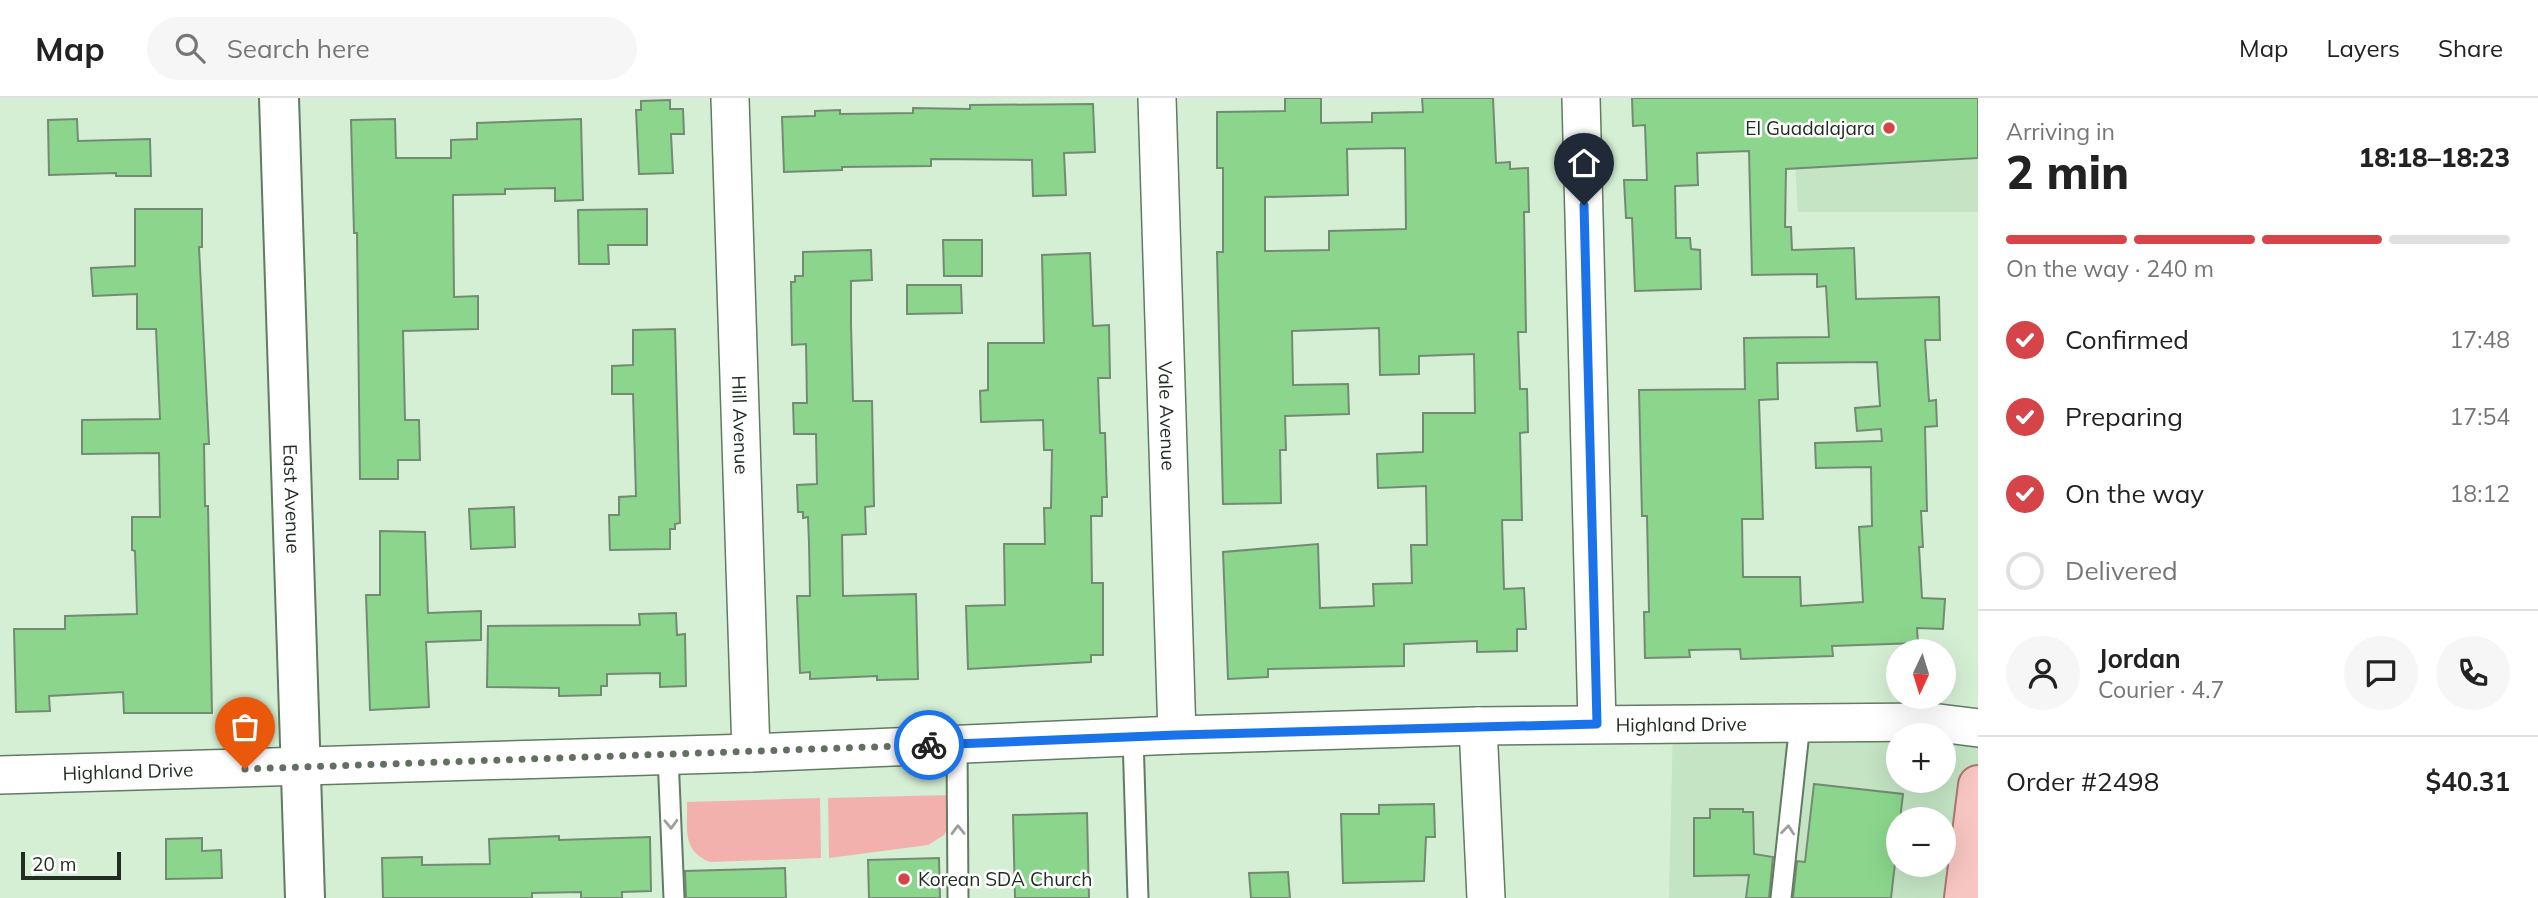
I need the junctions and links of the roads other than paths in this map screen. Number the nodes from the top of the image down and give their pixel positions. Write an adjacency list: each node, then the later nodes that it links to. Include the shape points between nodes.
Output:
1 (279, 98): 14 (street, East Avenue)
2 (730, 98): 12 (street, Hill Avenue)
3 (1157, 98): 9 (street, Vale Avenue)
4 (1581, 98): 6 (street)
5 (1800, 723): 6 (street, Highland Drive); 8 (street, Highland Drive, via 1931,722); 22 (lane, one-way to 5)
6 (1597, 724): 7 (street, Highland Drive)
7 (1478, 726): 9 (street, Highland Drive); 21 (street)
8 (1978, 728)
9 (1177, 735): 10 (street, Highland Drive)
10 (1133, 737): 11 (street, Highland Drive); 20 (lane)
11 (957, 744): 12 (street, Highland Drive); 19 (lane, one-way to 11)
12 (751, 753): 13 (street, Highland Drive)
13 (668, 756): 14 (street, Highland Drive); 18 (lane, one-way to 18)
14 (300, 768): 15 (street, Highland Drive); 17 (street, East Avenue)
15 (0, 775)
16 (1978, 785): 23 (main road)
17 (305, 898)
18 (674, 898)
19 (958, 898)
20 (1138, 898)
21 (1486, 898)
22 (1781, 898)
23 (1964, 898)

